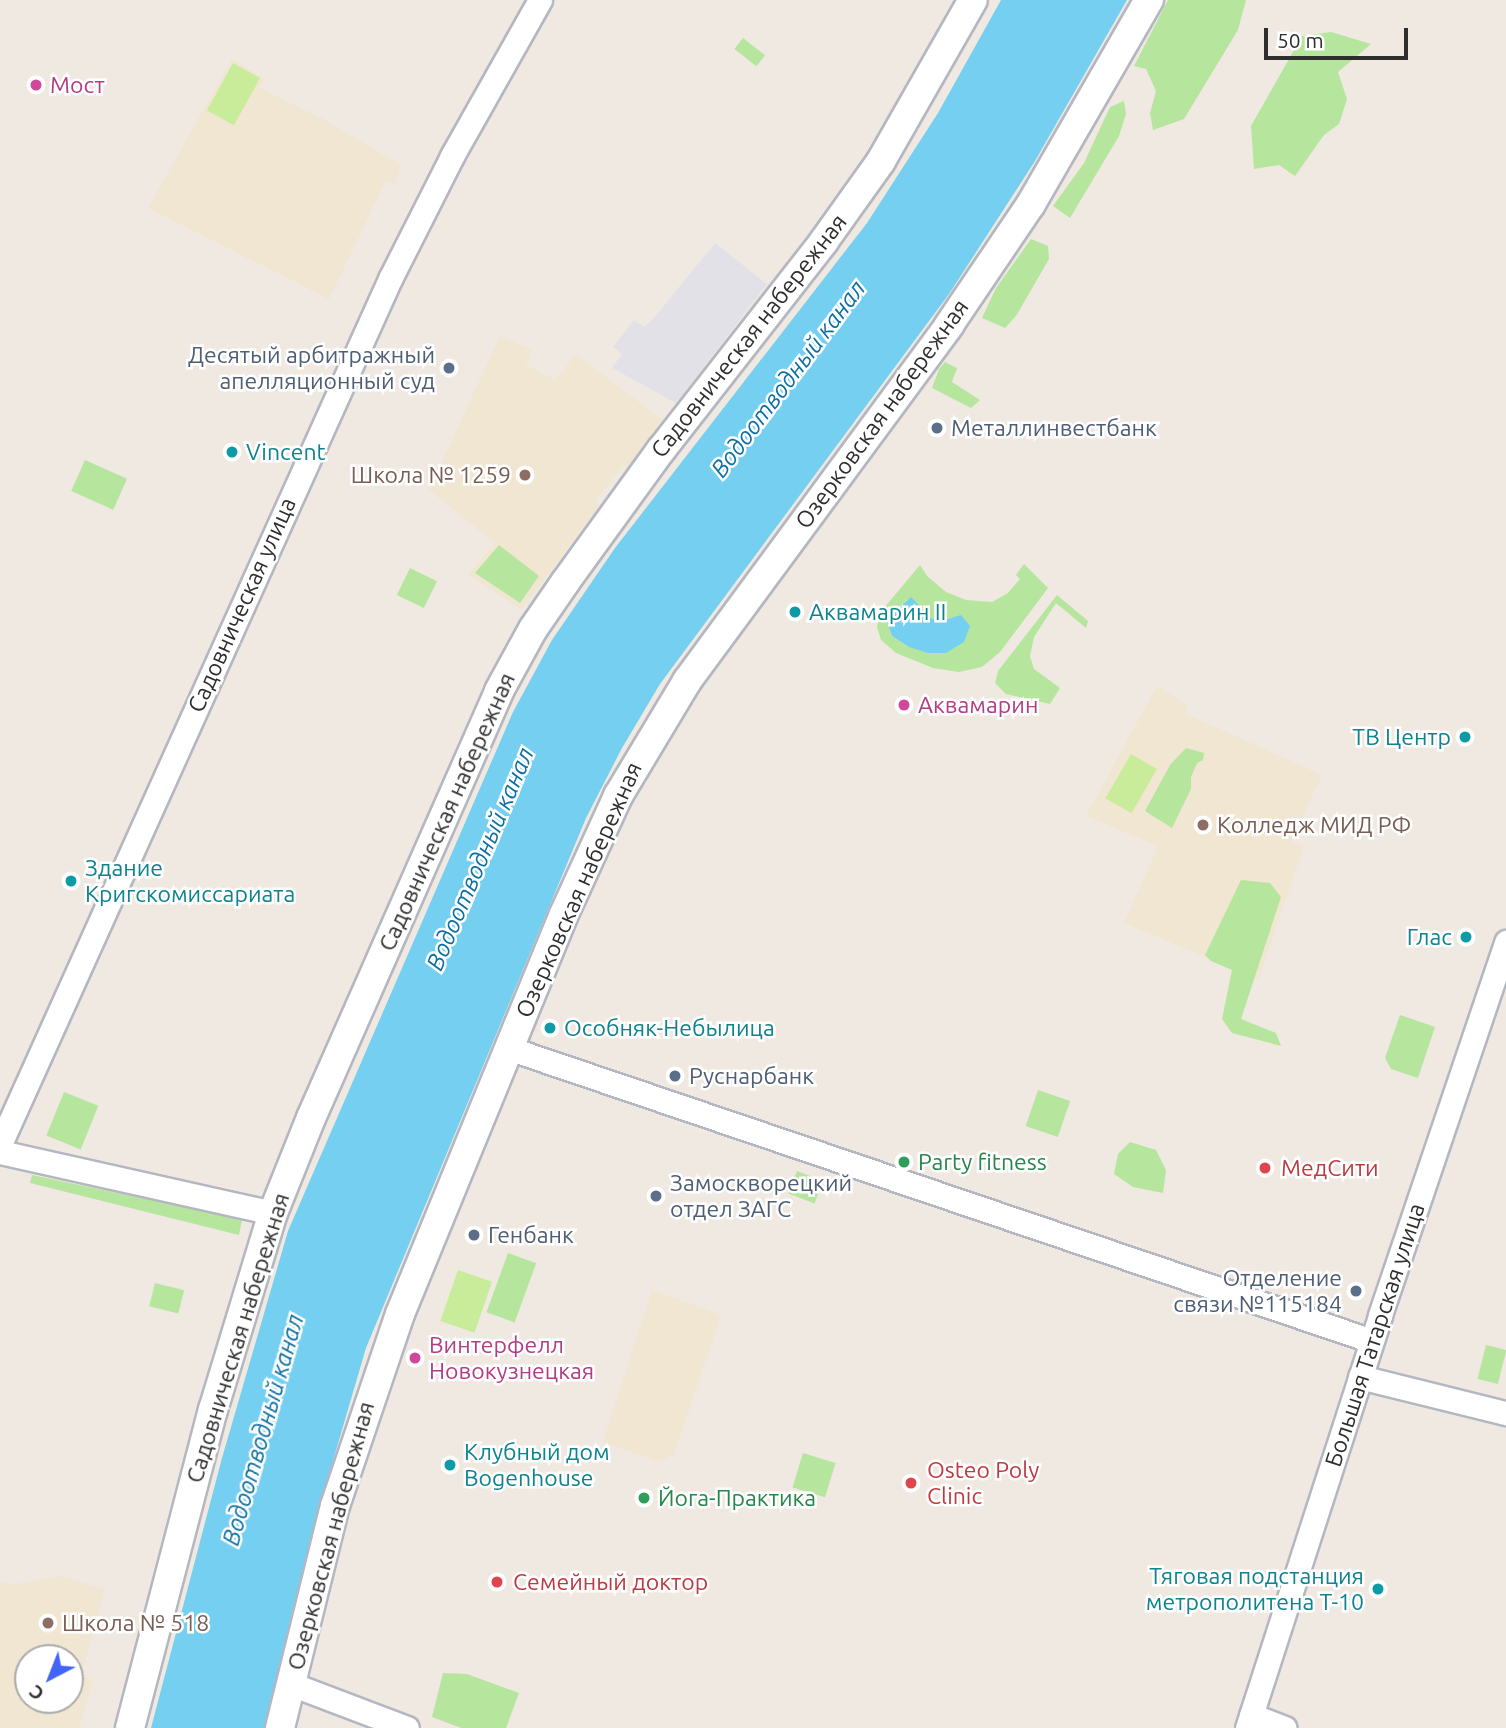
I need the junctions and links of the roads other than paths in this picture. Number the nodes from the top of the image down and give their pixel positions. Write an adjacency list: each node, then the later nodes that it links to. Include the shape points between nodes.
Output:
1 (540, 0): 6 (street, Садовническая улица, via 452,156 391,277)
2 (973, 0): 8 (street, Садовническая набережная, via 881,161 654,460 533,629 470,754)
3 (1149, 0): 5 (street, Озерковская набережная, via 1068,144 988,268 701,660 637,761 592,850)
4 (1506, 943): 9 (street, Большая Татарская улица)
5 (508, 1048): 9 (street); 12 (street, Озерковская набережная, via 363,1414)
6 (0, 1144)
7 (0, 1152): 8 (street)
8 (273, 1213): 14 (street, Садовническая набережная, via 213,1410)
9 (1372, 1341): 10 (street, Большая Татарская улица)
10 (1360, 1377): 11 (street); 13 (street, Большая Татарская улица)
11 (1506, 1413)
12 (291, 1684): 15 (street, Озерковская набережная); 16 (street)
13 (1249, 1722): 17 (street)
14 (130, 1728)
15 (280, 1728)
16 (407, 1728)
17 (1285, 1728)

